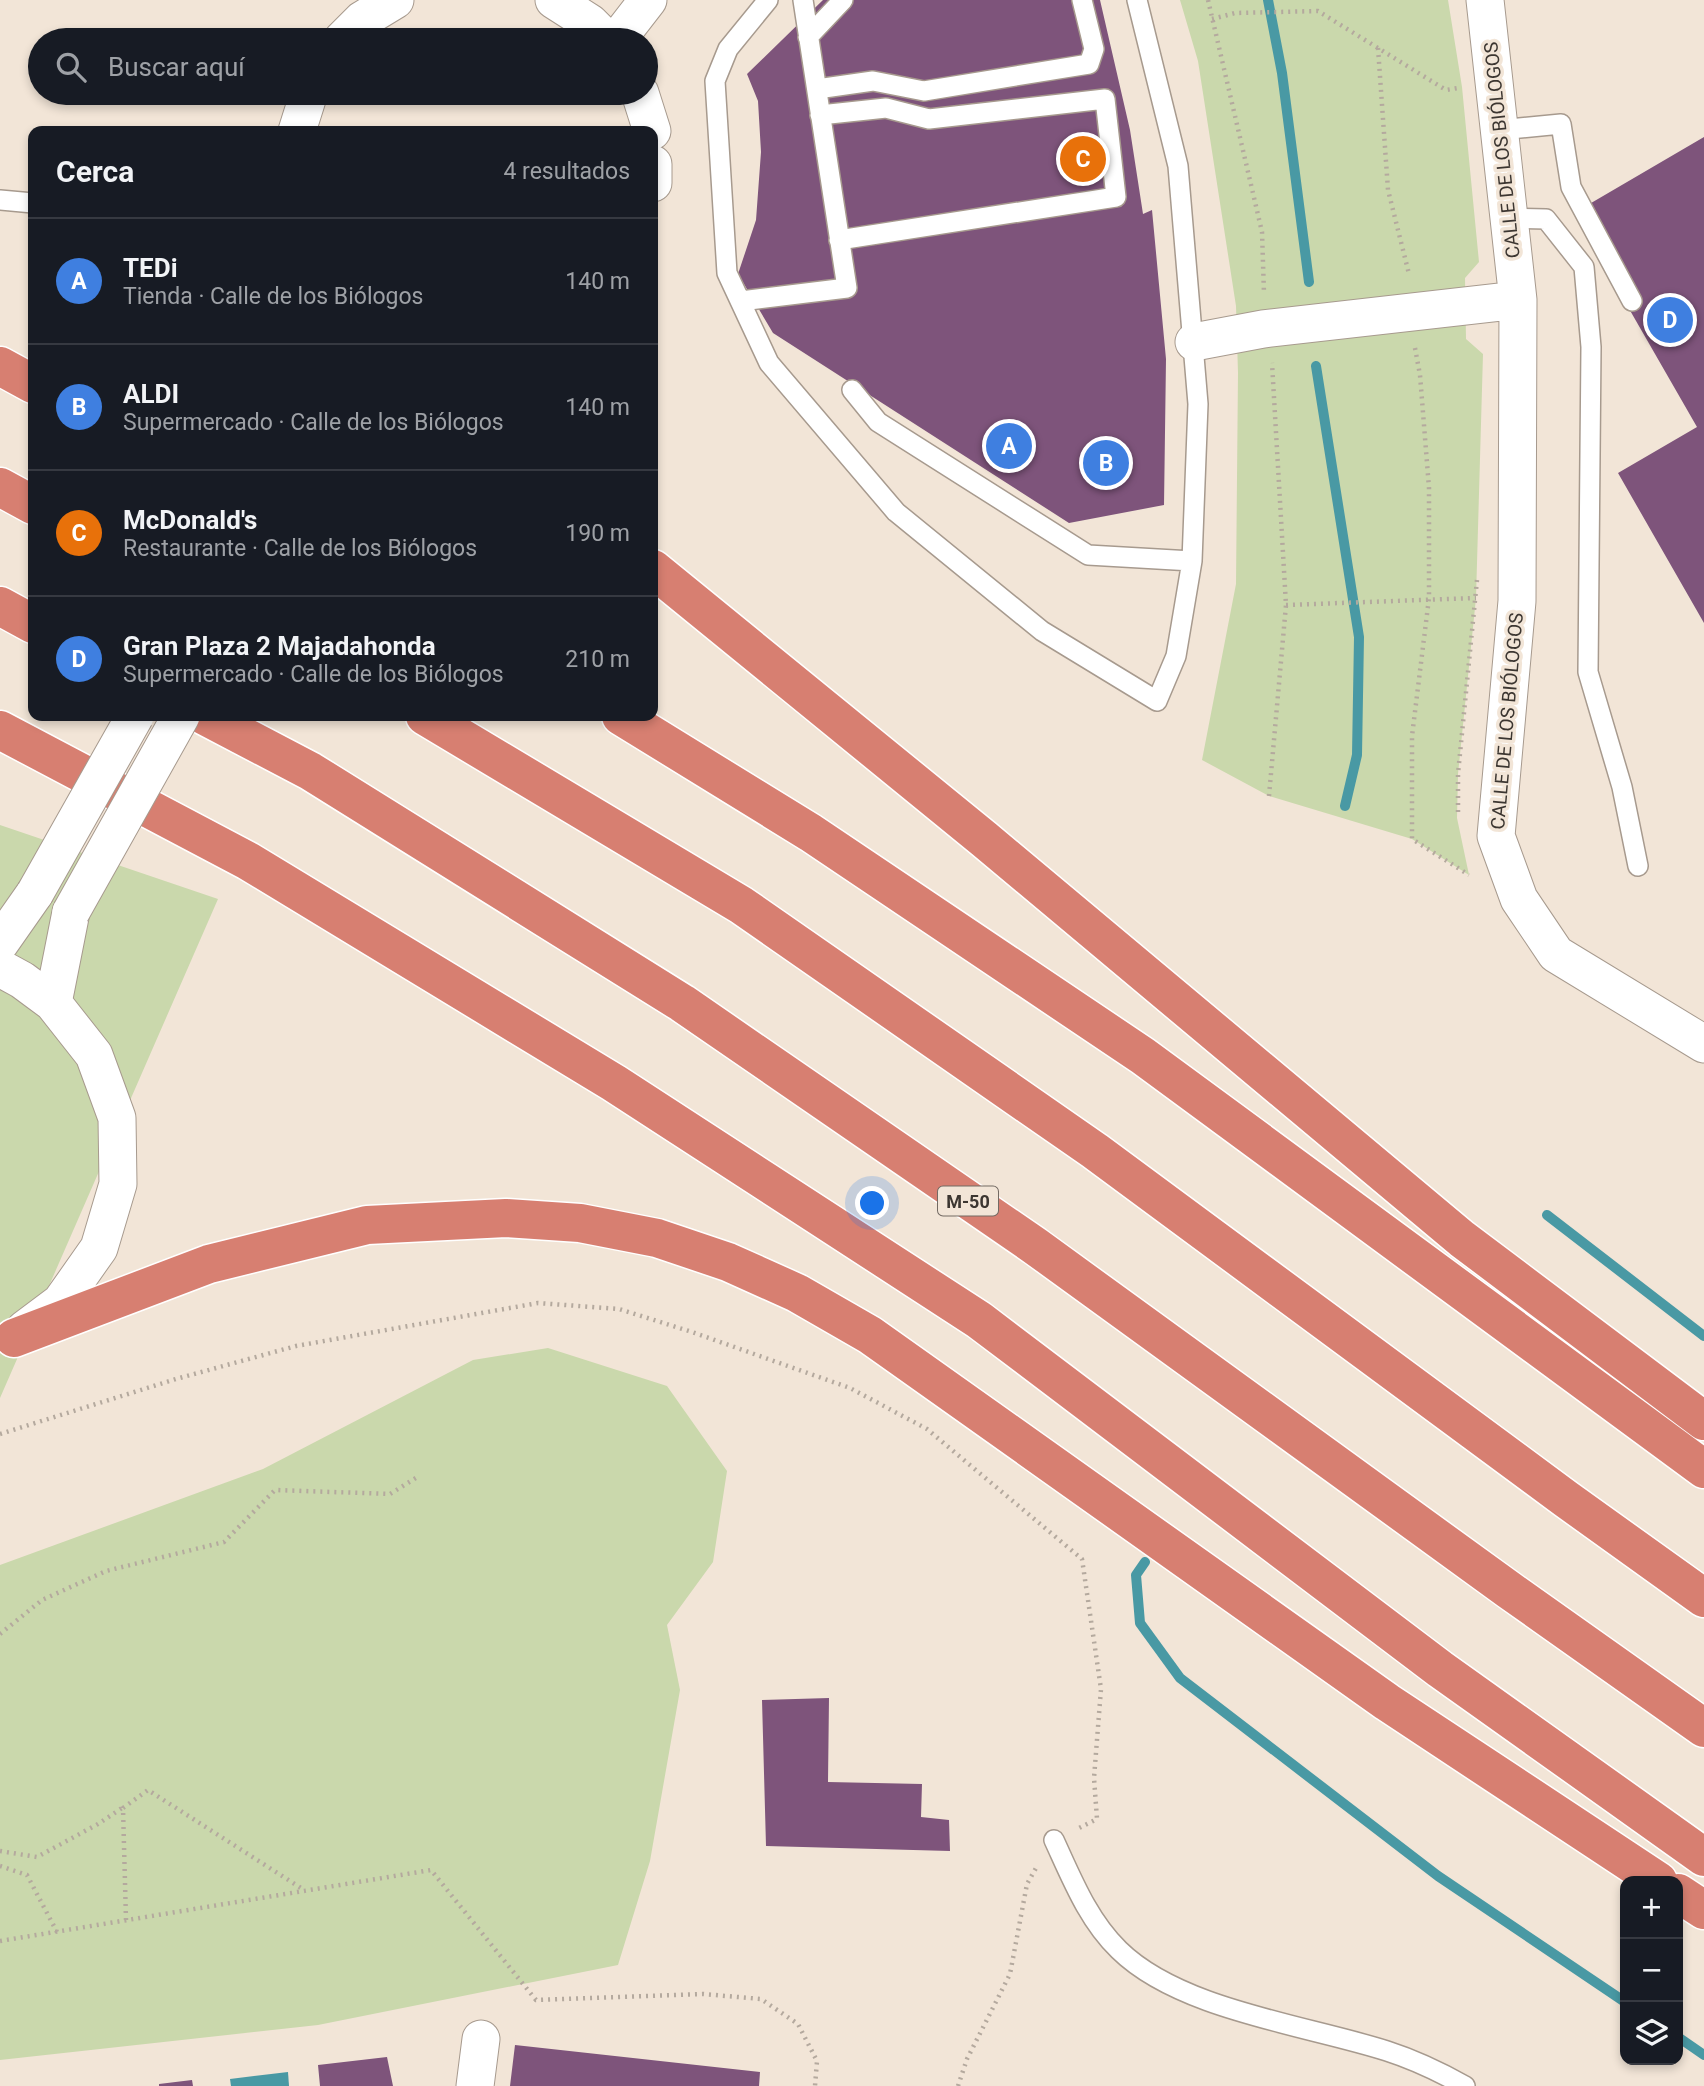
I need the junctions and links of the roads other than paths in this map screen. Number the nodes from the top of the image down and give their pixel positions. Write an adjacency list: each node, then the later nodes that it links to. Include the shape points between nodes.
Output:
1 (395, 0): 10 (street)
2 (554, 0): 11 (street)
3 (648, 0): 12 (street)
4 (768, 0): 24 (lane, via 728,49 715,81 727,272)
5 (803, 0): 13 (lane)
6 (843, 0): 13 (lane)
7 (1082, 0): 14 (lane, via 1094,49 1089,64 924,91 873,81)
8 (1137, 0): 26 (lane, via 1178,166)
9 (1485, 0): 18 (street, CALLE DE LOS BIÓLOGOS)
10 (349, 20)
11 (595, 28)
12 (626, 28)
13 (808, 37): 14 (lane)
14 (817, 89): 16 (lane)
15 (644, 105): 17 (street)
16 (821, 115): 22 (lane); 22 (lane, via 886,108 929,119 1105,99 1116,197)
17 (650, 126)
18 (1499, 130): 21 (street, CALLE DE LOS BIÓLOGOS); 25 (lane, via 1561,124 1571,187)
19 (0, 200): 20 (lane)
20 (28, 203)
21 (1509, 218): 23 (street, CALLE DE LOS BIÓLOGOS); 42 (lane, via 1546,219 1584,267 1591,347 1588,671 1622,787)
22 (839, 240): 24 (lane, via 847,288)
23 (1518, 300): 26 (street, via 1263,329); 46 (street, CALLE DE LOS BIÓLOGOS, via 1517,601 1496,836 1519,899 1556,954)
24 (741, 301): 32 (lane, via 769,363 895,512 1042,631 1157,701 1176,656)
25 (1632, 301)
26 (1194, 342): 32 (lane, via 1199,404)
27 (0, 366): 28 (highway)
28 (28, 381)
29 (852, 390): 32 (lane, via 878,422 1088,555)
30 (0, 487): 31 (highway)
31 (28, 502)
32 (1192, 561)
33 (658, 573): 48 (highway, via 1462,1239)
34 (0, 607): 35 (highway)
35 (28, 621)
36 (132, 721): 43 (street, bridge, via 35,893)
37 (178, 721): 45 (street, bridge, via 71,912)
38 (215, 721): 51 (highway, M-50, via 310,771 682,1003 1035,1247)
39 (433, 721): 50 (highway, via 764,921 1095,1151)
40 (629, 721): 49 (highway, via 811,833 1143,1056)
41 (0, 730): 53 (highway, via 248,860 614,1083 979,1320 1440,1668)
42 (1638, 866)
43 (0, 943)
44 (0, 968): 45 (street)
45 (53, 1003): 47 (street, via 94,1055 117,1118 118,1184 99,1248 61,1302)
46 (1704, 1044)
47 (5, 1337): 54 (highway, via 209,1264 367,1226 506,1218 580,1223 657,1238 728,1262 797,1293 870,1335 1387,1702)
48 (1704, 1421)
49 (1704, 1468)
50 (1704, 1598)
51 (1704, 1728)
52 (1054, 1840): 59 (lane, via 1089,1915 1119,1951 1149,1973 1192,1996 1387,2051)
53 (1704, 1857)
54 (1650, 1876)
55 (1683, 1896): 56 (highway)
56 (1704, 1910)
57 (481, 2039): 58 (street)
58 (475, 2086)
59 (1465, 2086)

